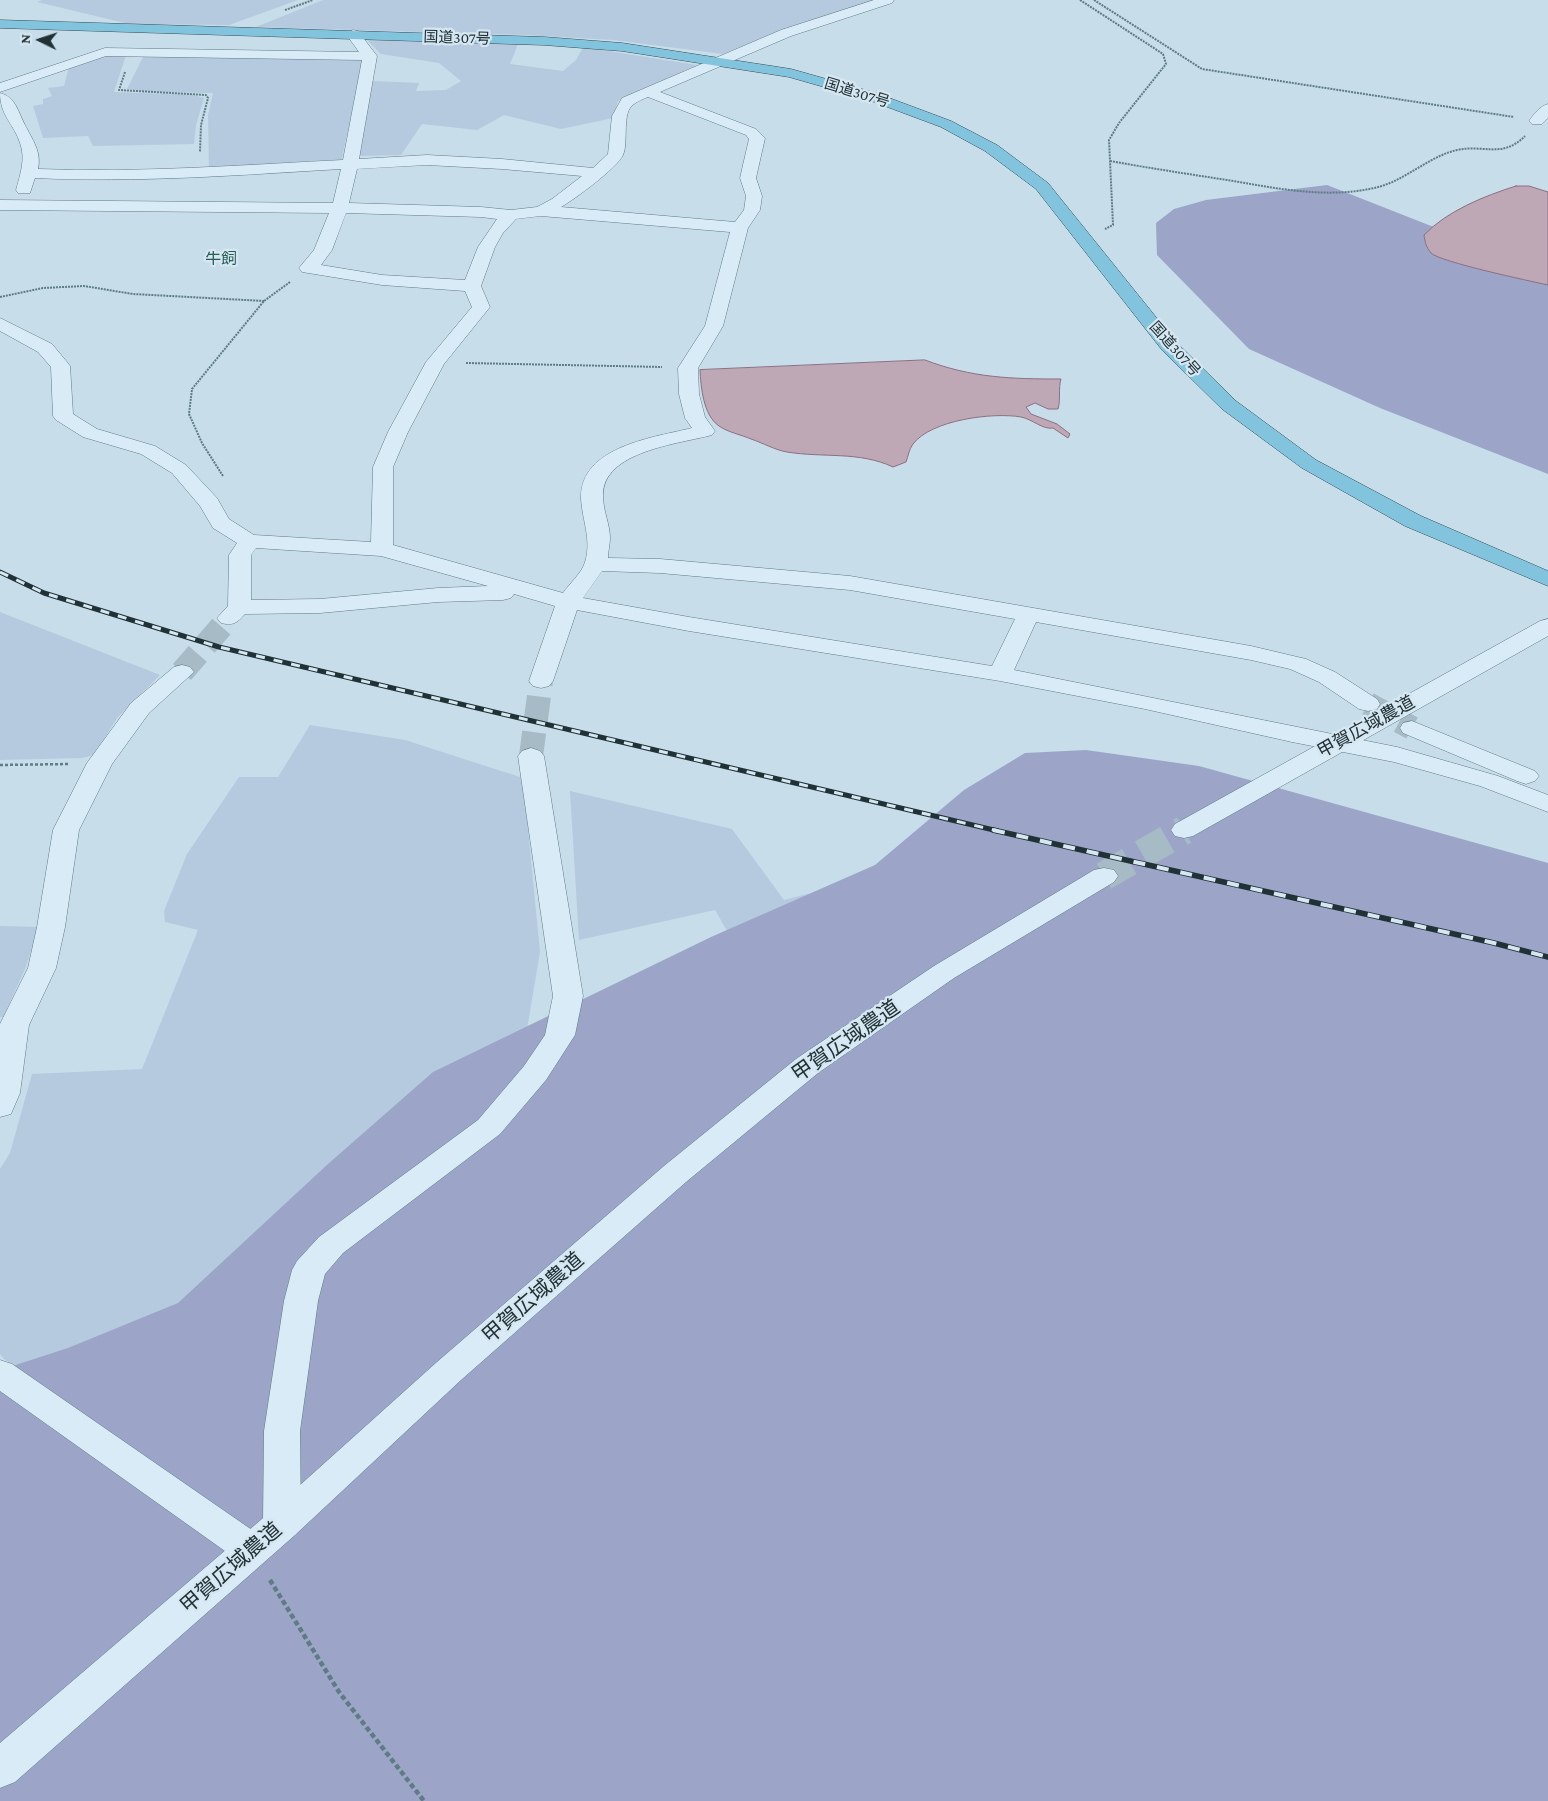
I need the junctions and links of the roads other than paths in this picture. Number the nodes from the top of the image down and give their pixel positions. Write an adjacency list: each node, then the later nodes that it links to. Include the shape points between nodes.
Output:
1 (887, 0): 5 (street, via 786,32)
2 (0, 24): 3 (highway, 国道307号)
3 (353, 34): 4 (street); 5 (highway, 国道307号, via 573,43)
4 (370, 56): 6 (street, via 105,52); 11 (street)
5 (721, 61): 7 (street); 25 (highway, 国道307号, via 791,73 871,96 946,124 991,148 1042,186 1169,346 1229,405 1309,464 1405,517)
6 (0, 88)
7 (647, 92): 13 (street, via 622,106 617,121 617,155); 19 (street, via 751,132 758,138 748,178 754,196 752,210)
8 (0, 97): 12 (street, via 8,105 28,143)
9 (1548, 109): 10 (street)
10 (1537, 121)
11 (350, 165): 12 (street, via 98,176); 13 (street, via 427,160); 15 (street)
12 (29, 173): 14 (street, via 26,188)
13 (597, 173): 16 (street)
14 (7, 205): 15 (street); 18 (street)
15 (339, 208): 17 (street); 20 (street, via 322,252 308,268 382,280)
16 (541, 211): 17 (street); 19 (street)
17 (511, 214): 20 (street, via 498,226 483,251)
18 (0, 221)
19 (740, 228): 24 (street, via 714,326 688,368 694,418 705,431 634,448 598,474 592,498 599,538)
20 (472, 286): 23 (street, via 481,307 435,362 383,466)
21 (0, 324): 22 (street, via 45,348 60,366 63,416 90,433 148,450 179,469 221,523)
22 (249, 541): 23 (street); 26 (street, via 240,555 234,612 465,592)
23 (382, 549): 26 (street)
24 (596, 564): 27 (street); 28 (street, via 660,566 850,583)
25 (1548, 579)
26 (537, 593): 27 (street)
27 (568, 602): 31 (street); 32 (street)
28 (1029, 614): 31 (street); 33 (street, via 1298,664 1327,677)
29 (1548, 626): 35 (street, 甲賀広域農道)
30 (182, 672): 41 (street, via 140,708 100,763 66,830 42,968 14,1025 5,1093)
31 (1000, 674): 35 (street)
32 (541, 682)
33 (1368, 704)
34 (1412, 728): 37 (street)
35 (1337, 744): 38 (street, via 1397,755 1489,781); 39 (street, 甲賀広域農道)
36 (531, 756): 43 (street, via 568,996 560,1035 535,1073 489,1127 331,1245 309,1270 301,1301 282,1431)
37 (1548, 786)
38 (1548, 804)
39 (1184, 830)
40 (1104, 876): 43 (street, 甲賀広域農道, via 944,972 807,1066 675,1174 472,1351)
41 (0, 1107)
42 (0, 1373): 44 (street)
43 (282, 1524): 44 (street, 甲賀広域農道)
44 (252, 1550): 45 (street, 甲賀広域農道)
45 (0, 1770)

